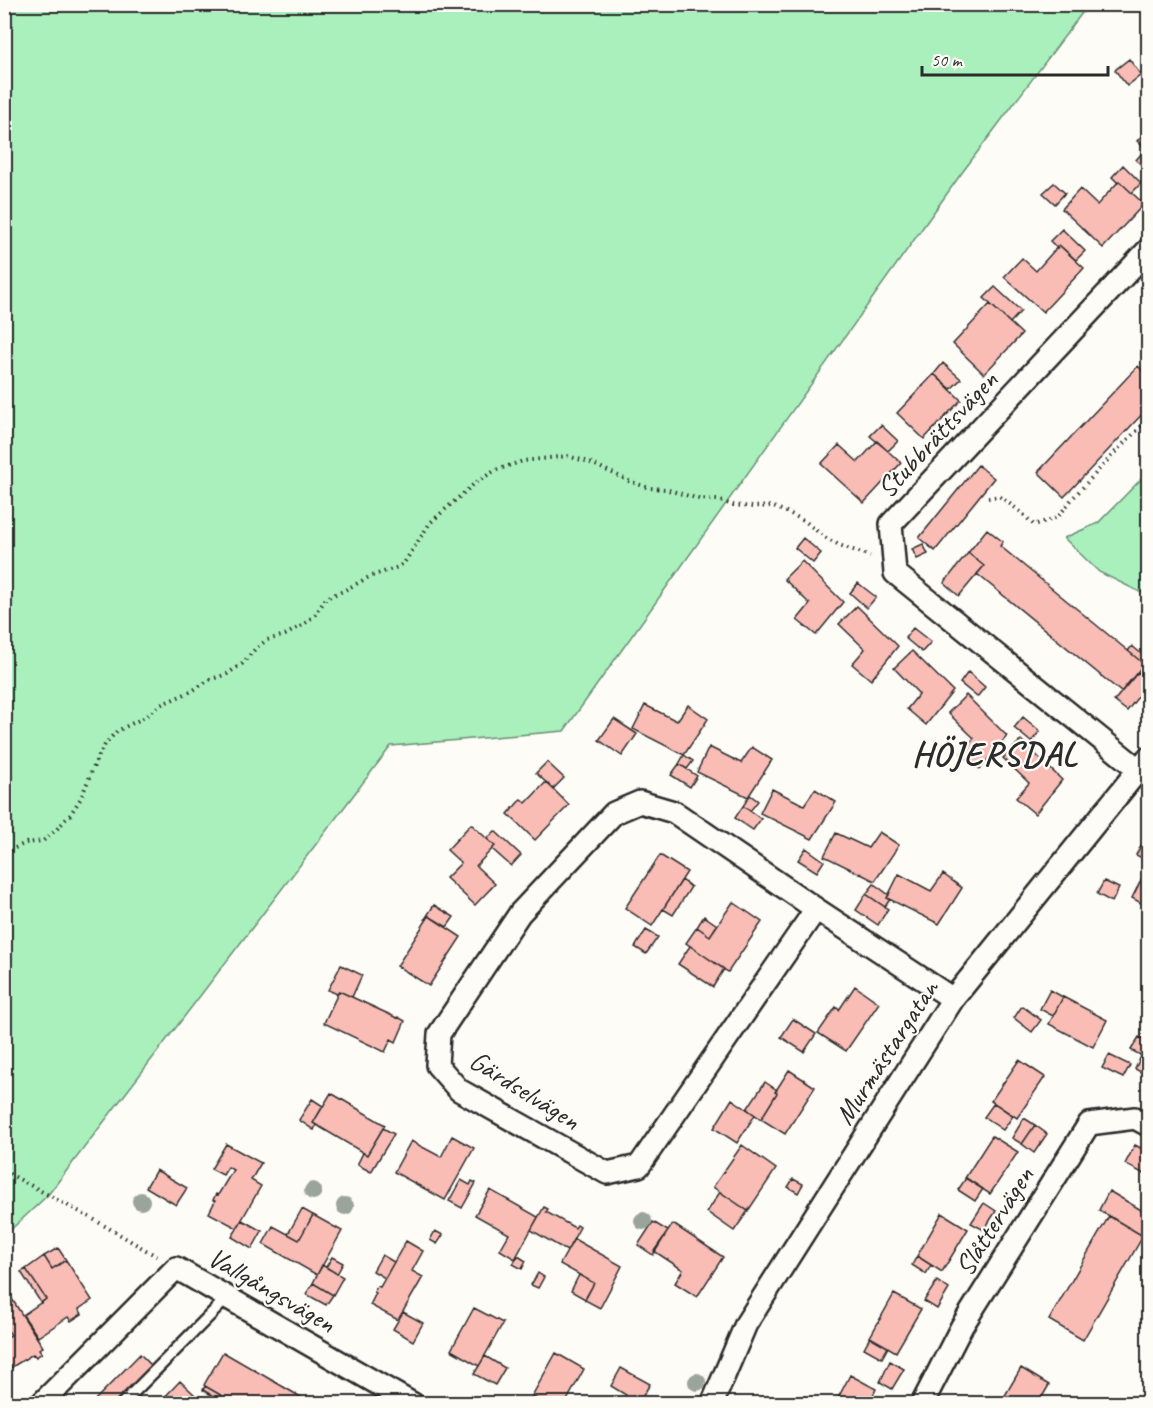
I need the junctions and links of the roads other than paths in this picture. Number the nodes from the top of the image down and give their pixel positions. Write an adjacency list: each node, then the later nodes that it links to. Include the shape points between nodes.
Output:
1 (1149, 250): 2 (street, Stubbrättsvägen, via 891,524 895,573)
2 (1145, 767): 4 (street, Murmästargatan)
3 (816, 909): 3 (street, Gärdselvägen, via 674,812 640,802 614,813 520,913 439,1034 437,1065 459,1090 607,1173 639,1166); 4 (street, Gärdselvägen)
4 (952, 999): 10 (street, Murmästargatan, via 746,1324)
5 (1149, 1125): 11 (street, Slåttervägen, via 1135,1118 1089,1124 962,1326)
6 (227, 1298): 7 (street, Vallgångsvägen); 8 (street, Vallgångsvägen, via 177,1268); 9 (lane)
7 (402, 1401)
8 (41, 1404)
9 (122, 1404)
10 (712, 1404)
11 (922, 1404)

